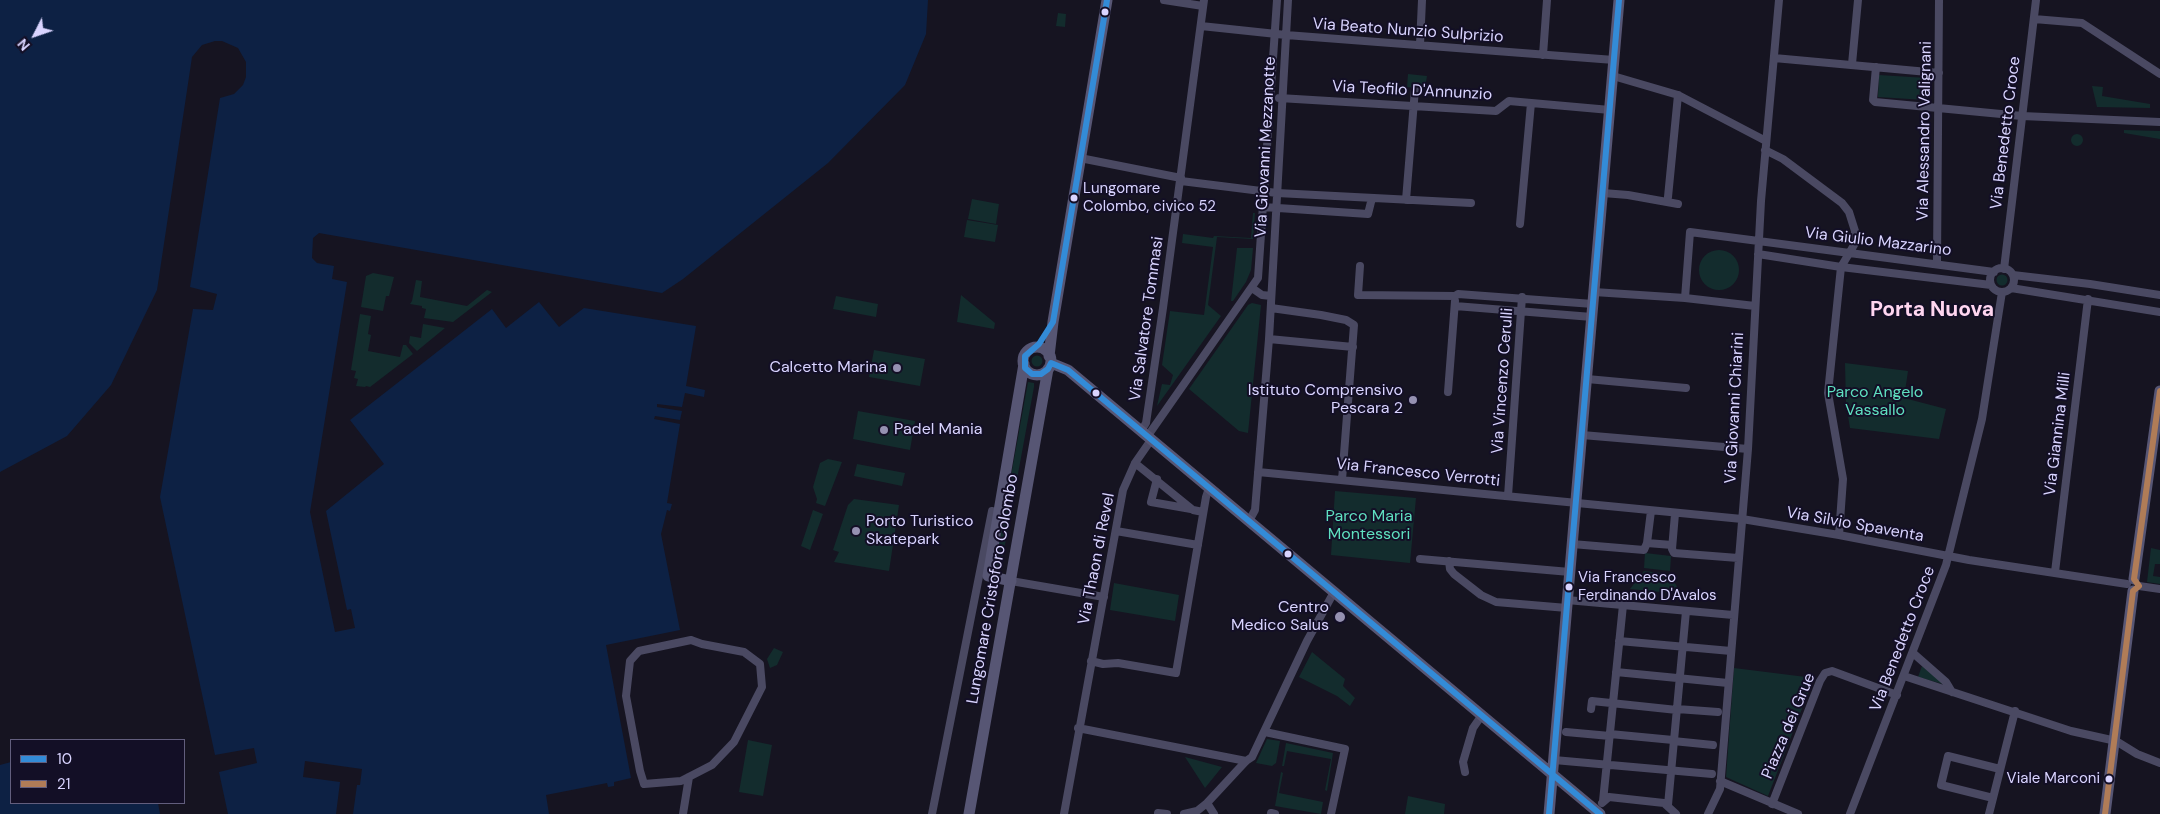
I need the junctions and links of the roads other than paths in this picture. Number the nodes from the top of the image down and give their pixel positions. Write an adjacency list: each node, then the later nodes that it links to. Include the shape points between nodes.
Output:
1 (1107, 0): 38 (street, Lungomare Cristoforo Colombo)
2 (1164, 0): 12 (street)
3 (1277, 0): 15 (street, Via Giovanni Mezzanotte)
4 (1288, 0): 16 (street, Via Giovanni Mezzanotte)
5 (1422, 0): 17 (street)
6 (1547, 0): 18 (street)
7 (1619, 0): 20 (street)
8 (1779, 0): 19 (street, Via Giovanni Chiarini)
9 (1858, 0): 21 (street)
10 (1939, 0): 23 (street, Via Alessandro Valignani)
11 (2036, 0): 13 (street, Via Benedetto Croce)
12 (1204, 3): 14 (street, Via Salvatore Tommasi)
13 (2034, 19): 24 (street, via 2082,23); 34 (street, Via Benedetto Croce)
14 (1201, 26): 15 (street, Via Beato Nunzio Sulprizio); 39 (street, Via Salvatore Tommasi)
15 (1275, 34): 16 (street, Via Beato Nunzio Sulprizio); 28 (street, Via Giovanni Mezzanotte)
16 (1286, 35): 17 (street, Via Beato Nunzio Sulprizio); 29 (street, Via Giovanni Mezzanotte)
17 (1420, 45): 18 (street, Via Beato Nunzio Sulprizio)
18 (1543, 55): 20 (street, Via Beato Nunzio Sulprizio)
19 (1774, 58): 21 (street); 36 (street, Via Giovanni Chiarini)
20 (1614, 60): 25 (street)
21 (1852, 64): 22 (street)
22 (1876, 67): 23 (street); 32 (street, via 1874,102)
23 (1939, 73): 32 (street, Via Alessandro Valignani)
24 (2160, 74)
25 (1613, 76): 27 (street); 33 (street)
26 (1415, 89): 31 (street)
27 (1678, 95): 36 (street); 44 (street)
28 (1271, 97): 29 (street, Via Teofilo D'Annunzio); 40 (street, Via Giovanni Mezzanotte)
29 (1282, 98): 31 (street, Via Teofilo D'Annunzio); 41 (street, Via Giovanni Mezzanotte)
30 (1531, 103): 31 (street, Via Teofilo D'Annunzio, via 1508,100 1496,111); 33 (street, Via Teofilo D'Annunzio); 50 (street)
31 (1413, 106): 45 (street)
32 (1939, 108): 34 (street); 54 (street, Via Alessandro Valignani)
33 (1610, 110): 42 (street)
34 (2022, 116): 35 (street); 57 (street, Via Benedetto Croce)
35 (2160, 122)
36 (1766, 141): 37 (street, Via Giovanni Chiarini)
37 (1765, 150): 51 (street, Via Giovanni Chiarini); 52 (street, via 1829,192 1845,208 1855,231 1854,245)
38 (1080, 158): 39 (street); 77 (street, Lungomare Cristoforo Colombo)
39 (1181, 180): 40 (street); 87 (street, Via Salvatore Tommasi)
40 (1264, 191): 41 (street); 48 (street, Via Giovanni Mezzanotte)
41 (1277, 193): 43 (street); 49 (street, Via Giovanni Mezzanotte)
42 (1603, 193): 47 (street); 68 (street)
43 (1372, 198): 45 (street); 49 (street, via 1368,214)
44 (1668, 198)
45 (1406, 200): 46 (street)
46 (1471, 203)
47 (1678, 204)
48 (1263, 207): 49 (street); 61 (street, Via Giovanni Mezzanotte, via 1259,270)
49 (1276, 208): 65 (street, Via Giovanni Mezzanotte)
50 (1520, 224)
51 (1759, 242): 52 (street, Via Giulio Mazzarino); 53 (street, Via Giovanni Chiarini); 69 (street, Via Giulio Mazzarino, via 1690,232)
52 (1849, 252): 54 (street, Via Giulio Mazzarino); 56 (street)
53 (1758, 254): 56 (street, Via Giulio Mazzarino); 72 (street, Via Giovanni Chiarini)
54 (1937, 263): 58 (street, Via Giulio Mazzarino)
55 (1360, 266): 66 (street, via 1358,295)
56 (1841, 267): 60 (street, Via Giulio Mazzarino); 105 (street, via 1828,393 1843,479)
57 (2004, 269): 58 (street); 59 (street)
58 (1994, 272): 60 (street, via 1990,278)
59 (2013, 275): 62 (street); 64 (street)
60 (1991, 285): 63 (street)
61 (1252, 288): 65 (street, via 1262,295); 87 (street, Via Giovanni Mezzanotte)
62 (2011, 288): 63 (street); 70 (street)
63 (2002, 292): 110 (street, Via Benedetto Croce, via 1982,420)
64 (2160, 295)
65 (1271, 296): 73 (street, Via Giovanni Mezzanotte)
66 (1455, 296): 67 (street); 71 (street)
67 (1522, 297): 68 (street); 74 (street, Via Vincenzo Cerulli)
68 (1594, 298): 69 (street); 76 (street)
69 (1685, 298): 72 (street)
70 (2088, 300): 75 (street); 115 (street, Via Giannina Milli)
71 (1454, 306): 74 (street); 86 (street)
72 (1755, 306): 89 (street, Via Giovanni Chiarini)
73 (1271, 308): 78 (street, Via Giovanni Mezzanotte); 79 (street, via 1346,320 1354,325)
74 (1522, 310): 76 (street); 95 (street, Via Vincenzo Cerulli)
75 (2160, 312)
76 (1592, 318): 83 (street)
77 (1053, 322): 80 (street, Lungomare Cristoforo Colombo); 81 (street, Lungomare Cristoforo Colombo)
78 (1269, 340): 79 (street); 91 (street, Via Giovanni Mezzanotte)
79 (1353, 347): 93 (street)
80 (1035, 348): 81 (street, via 1044,349); 82 (street, via 1027,352)
81 (1050, 362): 82 (street, via 1041,374 1032,374); 87 (street, via 1068,370); 116 (street, Lungomare Cristoforo Colombo)
82 (1024, 364): 116 (street, via 988,576)
83 (1587, 379): 84 (street); 88 (street)
84 (1686, 388)
85 (2160, 391): 117 (street)
86 (1448, 392)
87 (1146, 436): 90 (street, Via Thaon di Revel); 94 (street)
88 (1582, 436): 89 (street); 96 (street)
89 (1748, 449): 102 (street, Via Giovanni Chiarini)
90 (1134, 463): 92 (street); 104 (street, Via Thaon di Revel, via 1124,490)
91 (1258, 472): 93 (street, Via Francesco Verrotti); 103 (street, Via Giovanni Mezzanotte, via 1255,510)
92 (1157, 479): 97 (street); 97 (street, via 1151,502)
93 (1342, 480): 95 (street, Via Francesco Verrotti)
94 (1209, 488): 100 (street); 103 (street)
95 (1508, 496): 96 (street, Via Francesco Verrotti)
96 (1576, 503): 99 (street, Via Silvio Spaventa); 107 (street)
97 (1193, 510): 100 (street)
98 (992, 511): 167 (street)
99 (1651, 511): 101 (street, Via Silvio Spaventa); 106 (street)
100 (1203, 512): 108 (street)
101 (1675, 514): 102 (street, Via Silvio Spaventa); 109 (street)
102 (1742, 519): 105 (street, Via Silvio Spaventa); 111 (street, Via Giovanni Chiarini)
103 (1249, 521): 119 (street)
104 (1116, 531): 108 (street); 120 (street, Via Thaon di Revel)
105 (1839, 535): 110 (street, Via Silvio Spaventa)
106 (1647, 543): 107 (street, via 1644,550); 109 (street)
107 (1572, 544): 114 (street)
108 (1198, 545): 129 (street, via 1176,673)
109 (1672, 545): 111 (street, via 1672,551 1676,553)
110 (1948, 556): 115 (street, Via Silvio Spaventa); 128 (street, Via Benedetto Croce)
111 (1738, 558): 124 (street, Via Giovanni Chiarini)
112 (1420, 559): 113 (street)
113 (1449, 561): 114 (street); 121 (street, via 1454,574 1496,602)
114 (1570, 572): 121 (street)
115 (2055, 572): 117 (street, Via Silvio Spaventa)
116 (1011, 580): 120 (street); 168 (street, Lungomare Cristoforo Colombo)
117 (2133, 585): 118 (street, Via Silvio Spaventa); 147 (street)
118 (2160, 589)
119 (1334, 592): 141 (street); 143 (street)
120 (1104, 597): 129 (street, Via Thaon di Revel)
121 (1567, 604): 122 (street); 149 (street)
122 (1623, 605): 123 (street); 125 (street)
123 (1686, 611): 124 (street); 126 (street)
124 (1733, 615): 127 (street, Via Giovanni Chiarini)
125 (1619, 641): 126 (street); 130 (street)
126 (1683, 647): 127 (street); 132 (street)
127 (1731, 651): 133 (street, Via Giovanni Chiarini)
128 (1913, 653): 131 (street, Via Benedetto Croce); 134 (street, via 1946,682)
129 (1091, 661): 142 (street, Via Thaon di Revel)
130 (1616, 672): 132 (street); 136 (street)
131 (1904, 676): 134 (street); 135 (street, Via Benedetto Croce)
132 (1680, 678): 133 (street); 138 (street)
133 (1728, 683): 159 (street, Via Giovanni Chiarini)
134 (1952, 692): 139 (street)
135 (1897, 695): 162 (street, Piazza dei Grue, via 1832,671 1825,673); 178 (street, Via Benedetto Croce)
136 (1613, 703): 137 (street, via 1592,701); 138 (street); 145 (street)
137 (1591, 709)
138 (1677, 709): 140 (street); 146 (street)
139 (2015, 711): 147 (street, via 2071,731); 153 (street)
140 (1718, 712)
141 (1482, 715): 155 (street, via 1473,728 1463,762); 156 (street)
142 (1078, 728): 150 (street); 169 (street, Via Thaon di Revel)
143 (1265, 732): 150 (street, via 1252,757); 173 (street, via 1345,749)
144 (1566, 732): 145 (street)
145 (1610, 735): 146 (street); 152 (street)
146 (1673, 740): 148 (street); 154 (street)
147 (2116, 741): 151 (street, via 2137,754); 180 (street)
148 (1713, 745)
149 (1554, 760): 152 (street); 156 (street)
150 (1246, 761): 161 (street)
151 (2160, 762)
152 (1607, 765): 154 (street); 164 (street)
153 (2000, 769): 160 (street); 160 (street, via 1948,756 1943,775 1941,785)
154 (1671, 771): 157 (street); 163 (street)
155 (1465, 772)
156 (1552, 774): 164 (street); 174 (street)
157 (1712, 774)
158 (689, 777): 158 (street, via 712,765 734,742 762,682 760,664 744,652 691,640 639,651 630,661 626,696 644,784 670,784); 166 (street)
159 (1720, 781): 162 (street, Piazza dei Grue); 176 (street, Via Giovanni Chiarini)
160 (1993, 798): 179 (street)
161 (1209, 801): 171 (street, via 1197,811); 172 (street)
162 (1772, 804): 177 (street, Piazza dei Grue)
163 (1668, 805): 164 (street, via 1609,797); 175 (street)
164 (1600, 809)
165 (1158, 813): 170 (street)
166 (683, 814)
167 (932, 814)
168 (969, 814)
169 (1064, 814)
170 (1167, 814)
171 (1184, 814)
172 (1214, 814)
173 (1331, 814)
174 (1549, 814)
175 (1676, 814)
176 (1708, 814)
177 (1798, 814)
178 (1850, 814)
179 (1989, 814)
180 (2106, 814)

